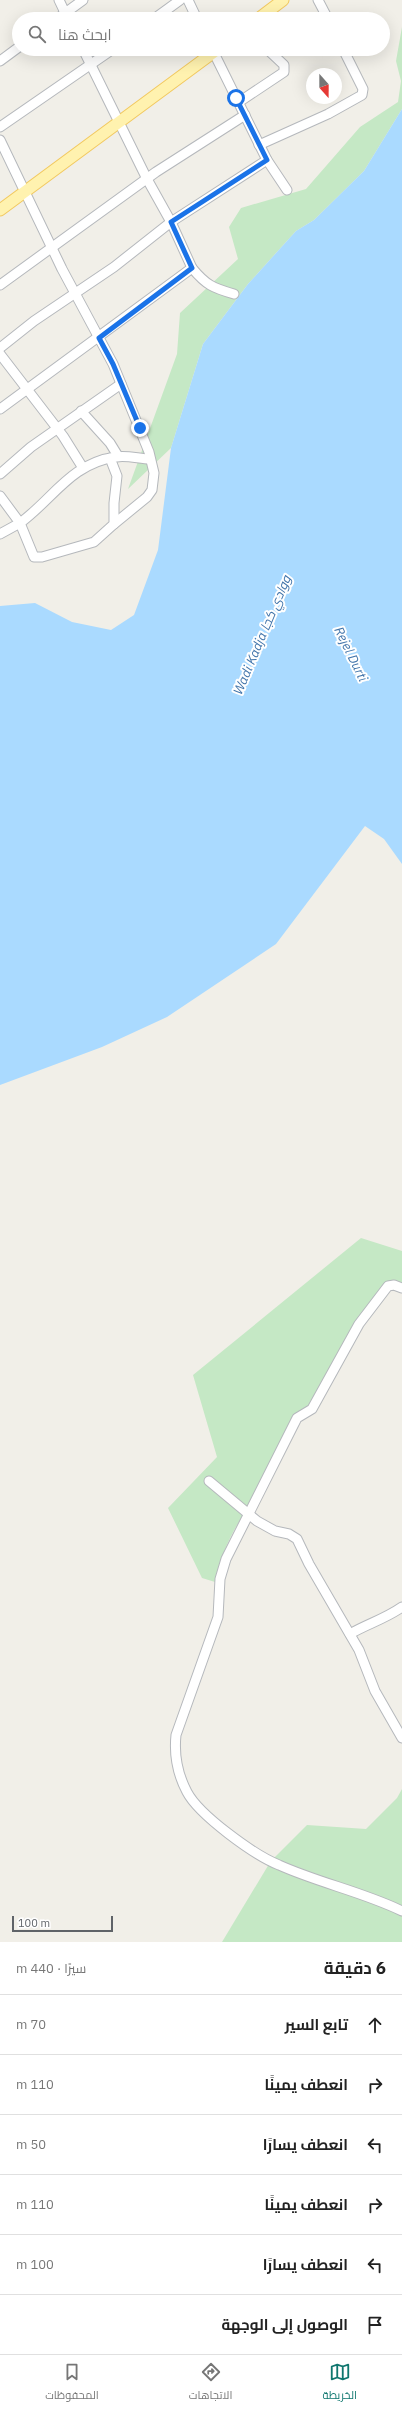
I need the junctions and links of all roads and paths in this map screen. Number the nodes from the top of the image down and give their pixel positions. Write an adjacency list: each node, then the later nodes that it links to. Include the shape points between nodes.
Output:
1 (59, 0): 7 (street)
2 (83, 0): 8 (street)
3 (180, 0): 9 (street)
4 (188, 0): 10 (street)
5 (283, 0): 11 (main road)
6 (318, 0): 12 (street)
7 (65, 12)
8 (71, 12)
9 (164, 12)
10 (194, 12)
11 (267, 12)
12 (324, 12)
13 (12, 52): 20 (street)
14 (86, 56): 21 (street)
15 (103, 56): 21 (street)
16 (207, 56): 24 (main road)
17 (218, 56): 22 (street)
18 (274, 56): 22 (street, via 284,65 284,72)
19 (346, 56): 27 (street, via 363,89 362,94 328,114)
20 (0, 61)
21 (91, 65): 24 (street); 25 (street)
22 (239, 102): 23 (street)
23 (245, 115): 27 (street); 29 (street)
24 (119, 123): 29 (street); 31 (main road)
25 (0, 127)
26 (0, 140): 31 (street)
27 (259, 145): 28 (street)
28 (267, 160): 30 (street); 33 (street)
29 (147, 179): 33 (street); 34 (street)
30 (287, 190)
31 (25, 191): 32 (main road); 34 (street)
32 (0, 210)
33 (171, 222): 35 (street); 37 (street)
34 (51, 248): 36 (street); 37 (street)
35 (192, 268): 38 (street, via 213,288); 39 (street)
36 (0, 285)
37 (74, 294): 39 (street); 40 (street)
38 (234, 294)
39 (99, 338): 42 (street); 43 (street)
40 (0, 347)
41 (0, 354): 43 (street)
42 (121, 384): 45 (street); 48 (street)
43 (26, 388): 44 (street); 46 (street)
44 (0, 409)
45 (81, 411): 46 (street); 47 (street, via 110,443)
46 (56, 428): 49 (street); 50 (street)
47 (114, 457): 48 (street); 49 (street); 53 (street, via 117,476)
48 (150, 459): 53 (street, via 154,473 152,490)
49 (83, 468): 52 (street, via 46,497)
50 (0, 474)
51 (0, 496): 52 (street)
52 (20, 523): 53 (street, via 34,557 37,558 94,542); 54 (street)
53 (114, 524)
54 (0, 534)
55 (402, 1288): 57 (street, via 388,1286 359,1324 312,1409 297,1418)
56 (209, 1481): 57 (street)
57 (248, 1514): 59 (street, via 267,1528 297,1539); 61 (street, via 226,1559 220,1579 218,1617 176,1735 174,1753 187,1792 212,1820 269,1861)
58 (402, 1607): 59 (street, via 387,1618 368,1623)
59 (350, 1634): 60 (street, via 375,1691)
60 (402, 1738)
61 (402, 1912)

